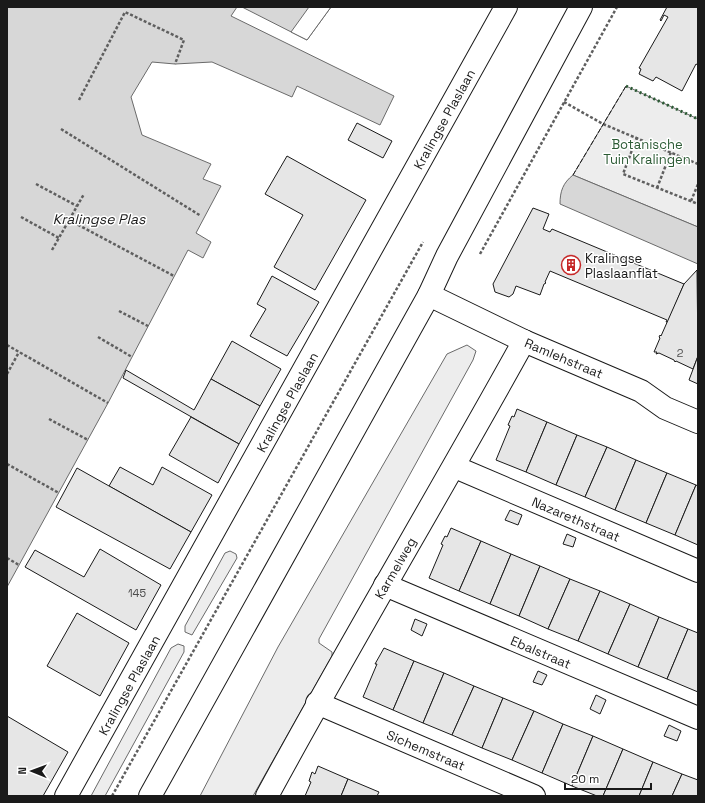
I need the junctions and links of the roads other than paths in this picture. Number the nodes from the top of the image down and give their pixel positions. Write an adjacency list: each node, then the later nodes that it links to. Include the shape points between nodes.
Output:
1 (506, 7): 11 (street, Kralingse Plaslaan)
2 (581, 7): 3 (street, via 447,256)
3 (429, 295): 4 (street, Ramlehstraat); 12 (street)
4 (524, 341): 5 (street, Ramlehstraat, via 641,391 665,408); 6 (street, Karmelweg)
5 (698, 422)
6 (455, 467): 7 (street, Nazarethstraat); 8 (street, Karmelweg)
7 (698, 571)
8 (385, 585): 9 (street, Karmelweg); 10 (street, Ebalstraat)
9 (317, 703): 13 (street, Karmelweg); 14 (street, Sichemstraat)
10 (698, 718)
11 (66, 796)
12 (150, 796)
13 (267, 796)
14 (534, 796)

